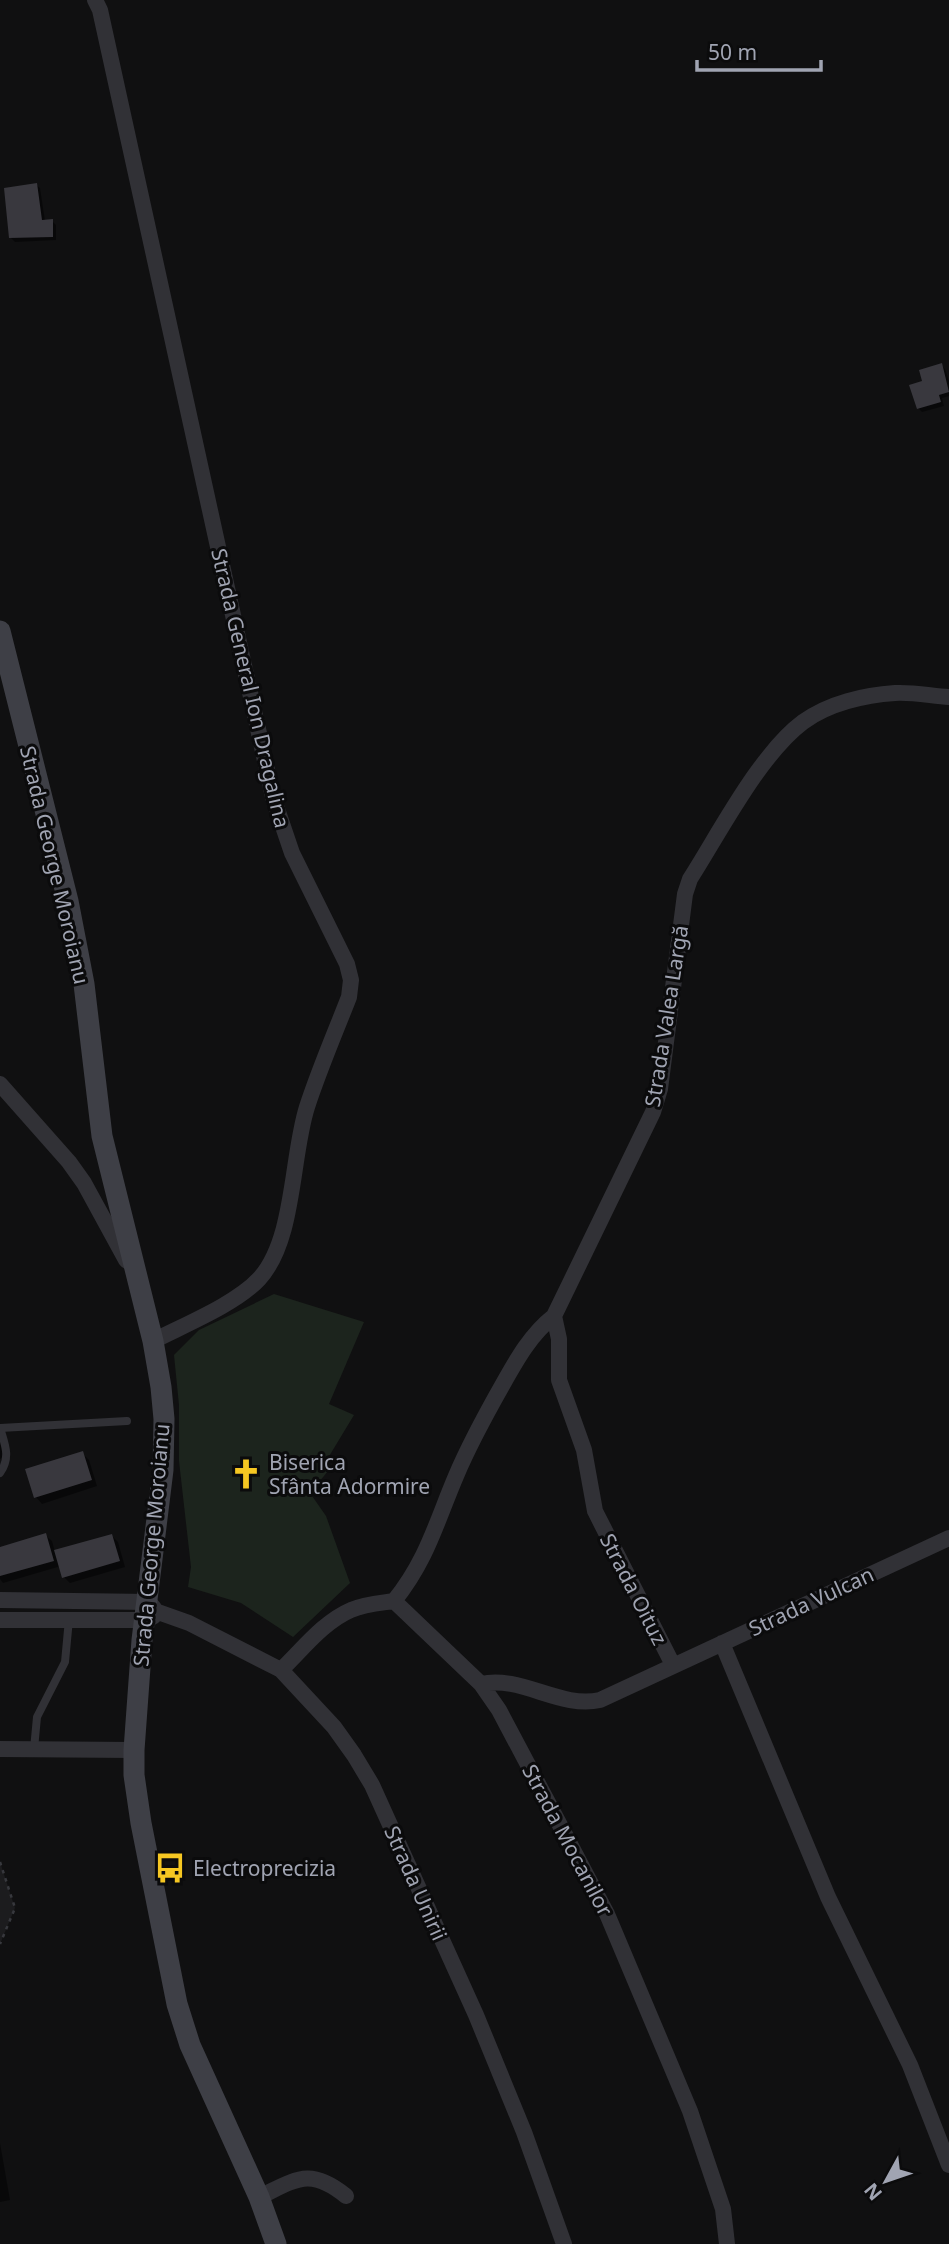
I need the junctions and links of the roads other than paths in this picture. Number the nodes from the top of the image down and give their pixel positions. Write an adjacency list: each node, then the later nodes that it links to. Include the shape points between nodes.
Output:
1 (95, 0): 7 (street, Strada General Ion Dragalina, via 273,797 292,853 351,980 349,997 307,1107 290,1200 268,1267 247,1290)
2 (0, 631): 5 (main road, Strada George Moroianu, via 68,901 84,984 102,1136)
3 (949, 697): 6 (street, Strada Valea Largă, via 897,693 840,704 803,722 763,764 690,879 658,1100)
4 (0, 1084): 5 (street, via 69,1162)
5 (132, 1265): 7 (main road, Strada George Moroianu)
6 (554, 1316): 13 (street, Strada Valea Largă, via 515,1362 456,1475 431,1543); 18 (street, Strada Oituz, via 559,1380 584,1450 595,1511)
7 (153, 1341): 14 (main road, Strada George Moroianu, via 164,1441)
8 (127, 1421): 9 (lane)
9 (0, 1428): 10 (lane, via 7,1458)
10 (0, 1473)
11 (949, 1538): 17 (street, Strada Vulcan)
12 (0, 1600): 14 (street)
13 (394, 1601): 19 (street, via 337,1618); 20 (street, Strada Mocanilor)
14 (149, 1611): 15 (street); 19 (street, Strada Unirii, via 198,1627); 23 (main road, Strada George Moroianu)
15 (69, 1619): 16 (street); 22 (lane, via 65,1662 37,1717)
16 (0, 1620)
17 (722, 1643): 18 (street, Strada Vulcan); 24 (street, via 828,1897)
18 (673, 1665): 20 (street, Strada Oituz, via 590,1702 500,1682)
19 (281, 1670): 30 (street, Strada Unirii, via 334,1727 372,1784 481,2027)
20 (481, 1684): 31 (street, Strada Mocanilor, via 607,1914 690,2111 723,2209)
21 (0, 1749): 22 (street)
22 (34, 1749): 23 (street)
23 (134, 1749): 28 (main road, Strada George Moroianu, via 141,1823 177,2004 205,2082)
24 (910, 2065): 25 (street, via 922,2074); 26 (street)
25 (949, 2139)
26 (949, 2165)
27 (346, 2196): 28 (street, via 330,2182 310,2177)
28 (258, 2197): 29 (main road, Strada George Moroianu)
29 (276, 2244)
30 (564, 2244)
31 (727, 2244)

